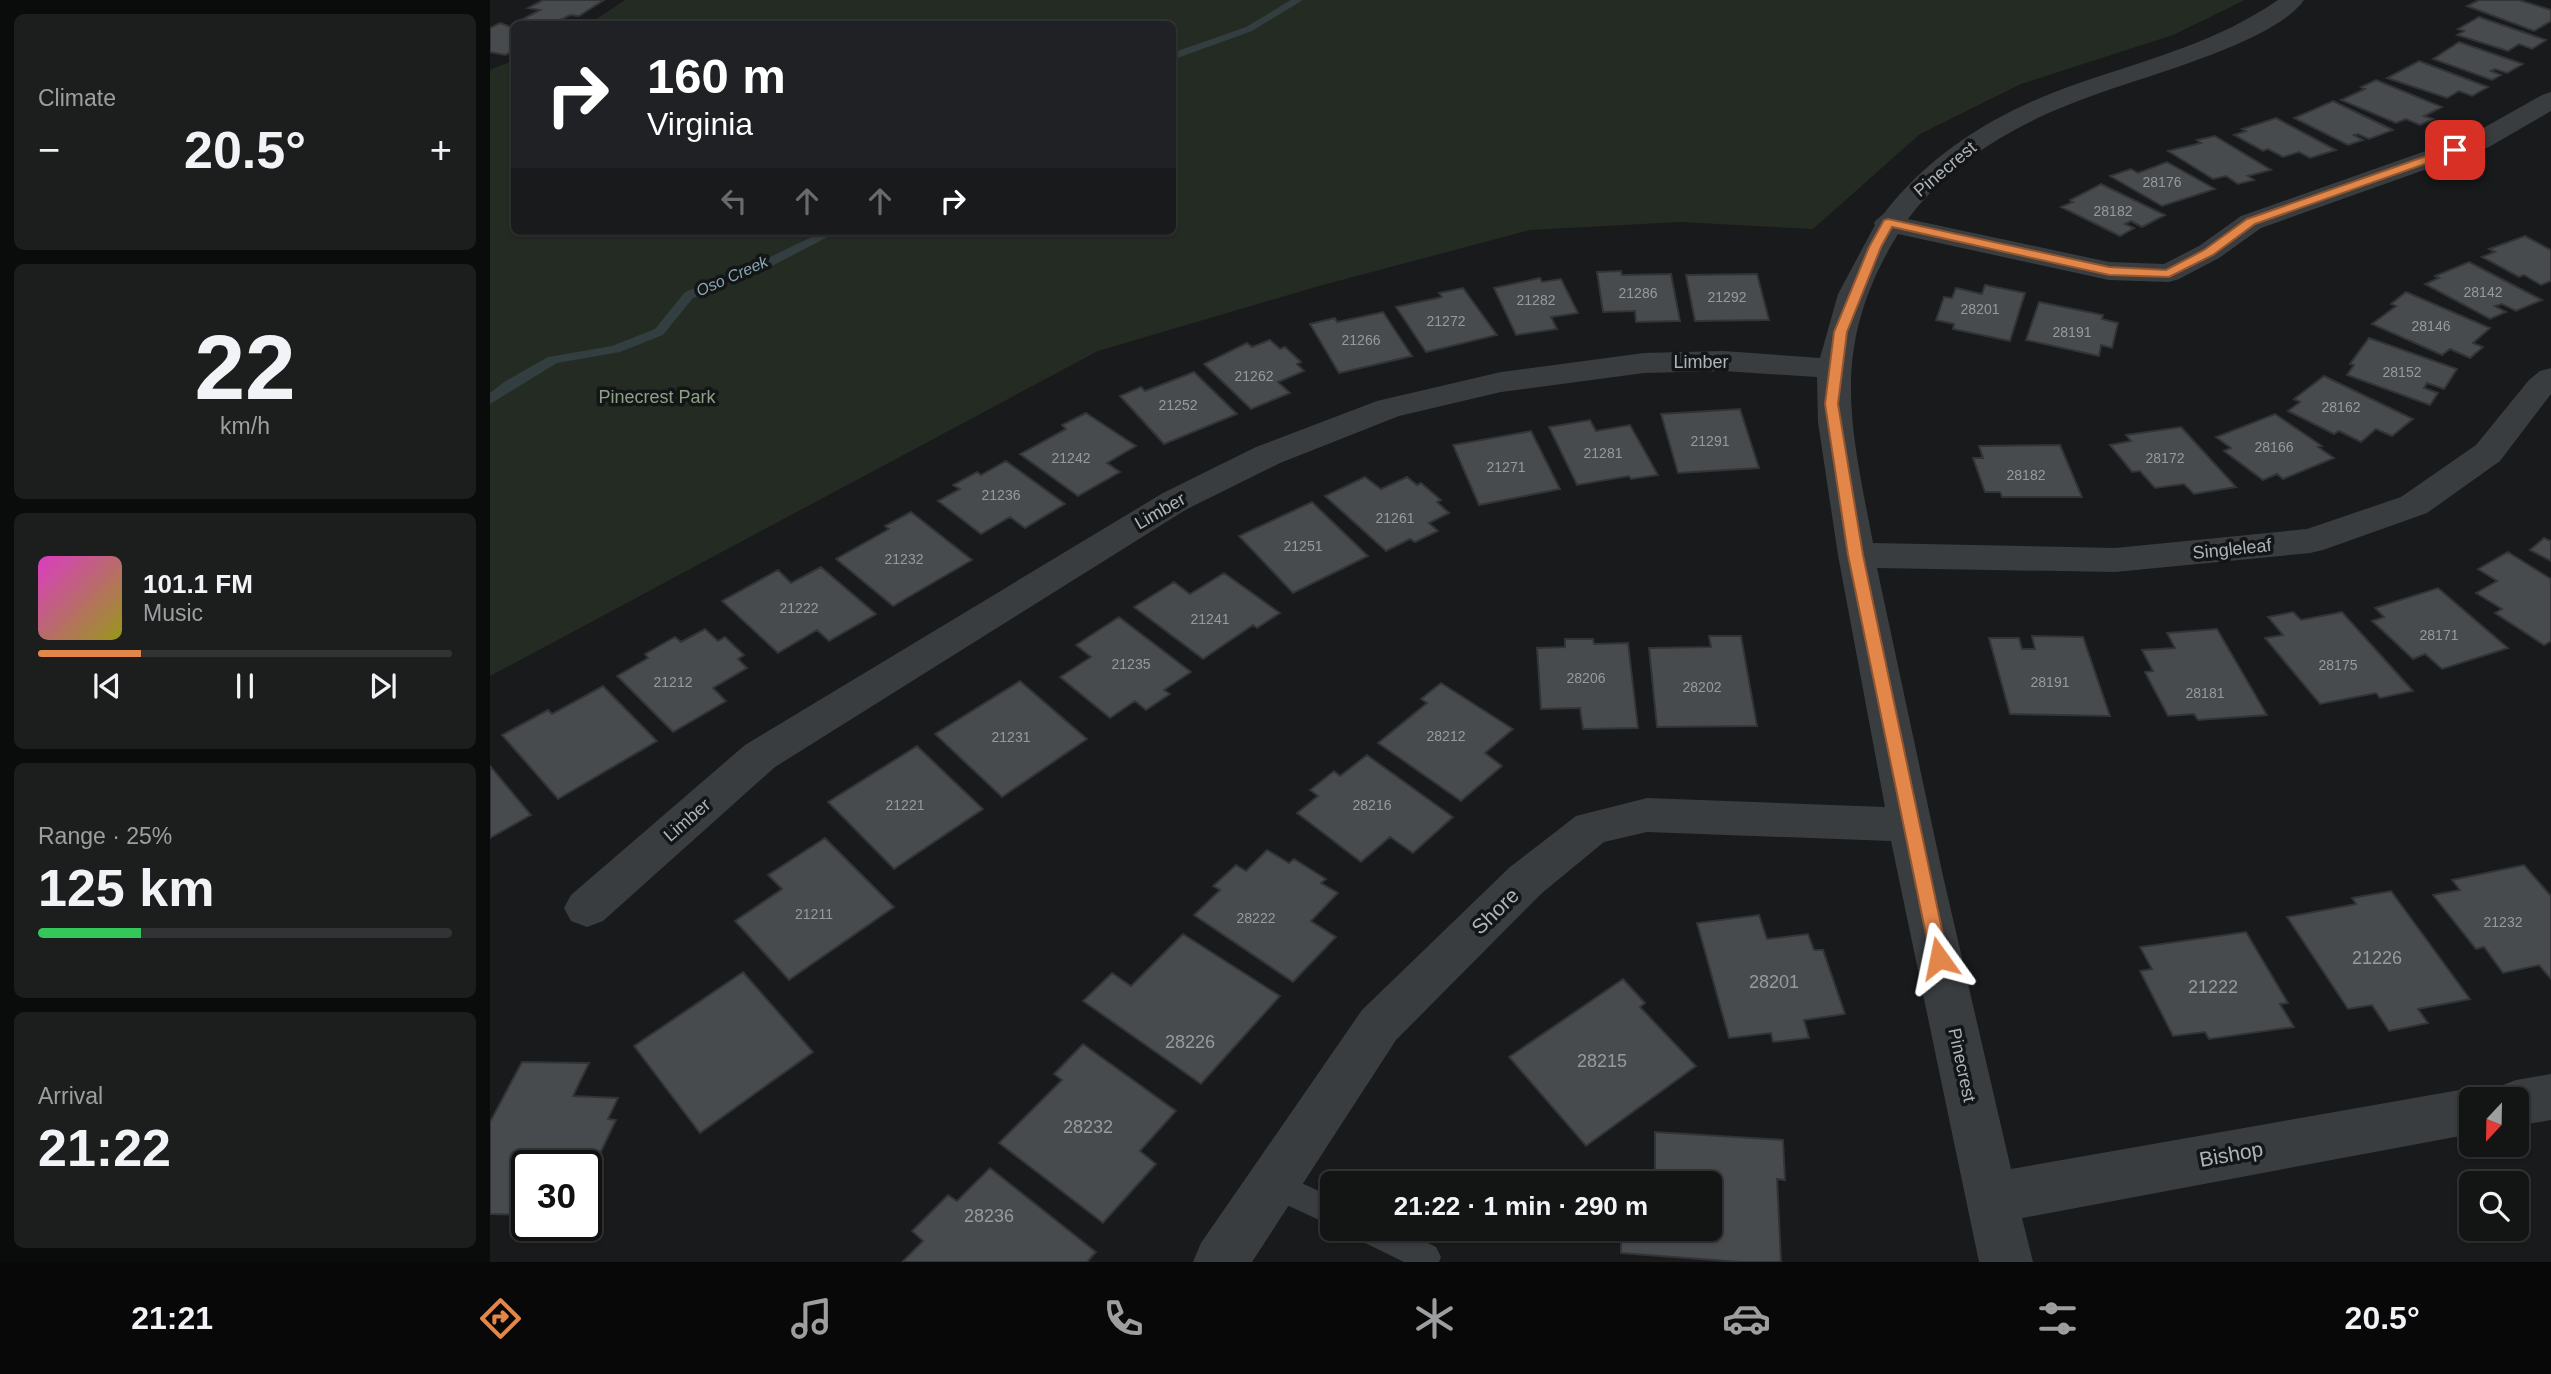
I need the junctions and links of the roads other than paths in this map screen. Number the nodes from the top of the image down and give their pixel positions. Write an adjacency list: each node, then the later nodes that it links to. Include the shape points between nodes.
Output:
1 (2293, 0): 3 (street, Pinecrest, via 2215,47 2083,90 2011,121 1960,151 1922,184)
2 (2551, 100): 3 (street, via 2480,141 2251,222 2169,273 2109,271)
3 (1888, 223): 4 (street, Pinecrest, via 1840,332)
4 (1834, 368): 6 (street, Pinecrest, via 1831,404); 8 (street, Limber, via 1723,361 1644,363 1500,382 1389,408 1268,455 1175,501 760,756)
5 (2551, 378): 6 (street, Singleleaf, via 2488,453 2414,505 2310,541 2115,560)
6 (1856, 555): 7 (street, Pinecrest)
7 (1910, 825): 12 (street, Shore, via 1647,816 1591,828 1527,880 1379,1025); 13 (street, Pinecrest)
8 (587, 908)
9 (2551, 1097): 10 (street)
10 (2529, 1101)
11 (2459, 1113): 13 (street, Bishop)
12 (1273, 1184): 14 (lane); 17 (street, Shore)
13 (1991, 1198): 18 (street, Pinecrest)
14 (1320, 1206)
15 (1392, 1241): 16 (lane)
16 (1426, 1258)
17 (1220, 1262)
18 (2006, 1262)

